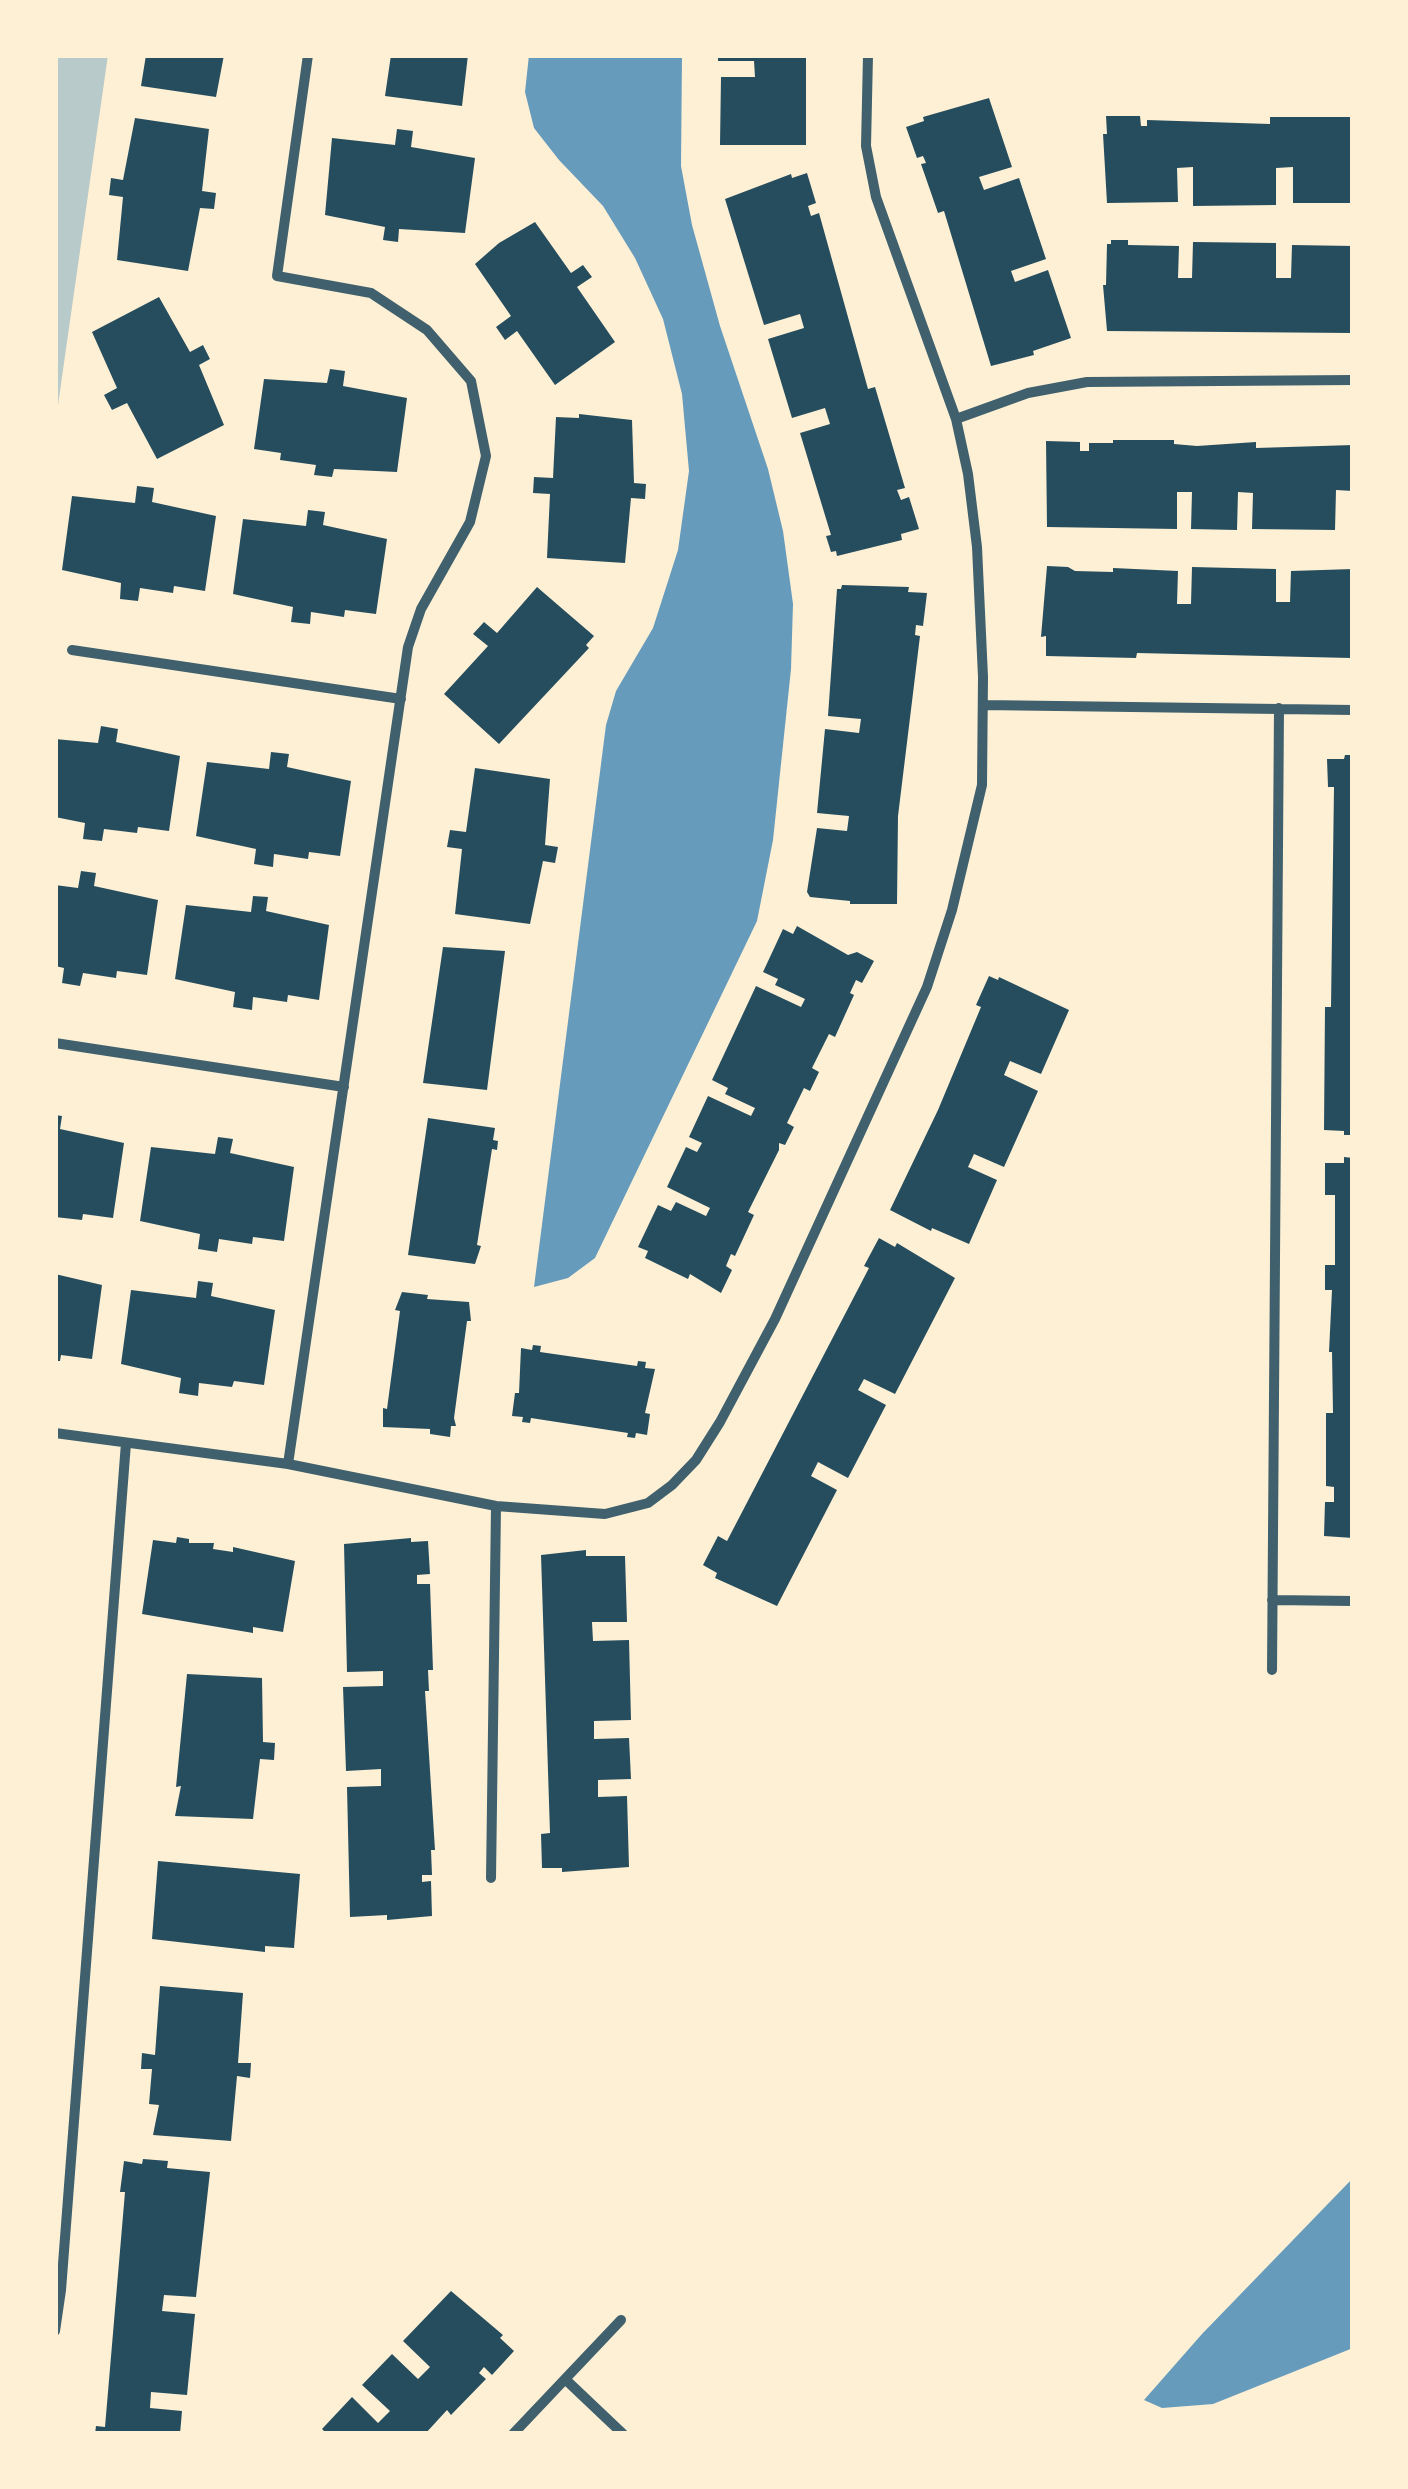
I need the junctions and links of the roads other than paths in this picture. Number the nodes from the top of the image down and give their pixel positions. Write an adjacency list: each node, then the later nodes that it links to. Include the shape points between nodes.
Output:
1 (308, 55): 6 (street, via 277,276 371,293 427,330 471,382 486,456 470,522 420,609)
2 (868, 55): 4 (street, via 866,146 876,197)
3 (1353, 380): 4 (street, via 1088,382 1028,393)
4 (956, 419): 7 (street, via 976,547)
5 (72, 650): 6 (street)
6 (400, 699): 11 (street)
7 (983, 705): 8 (street); 15 (street, via 982,785 927,987 776,1319 720,1422 696,1460 648,1504 605,1514)
8 (1279, 708): 9 (street); 16 (street)
9 (1353, 710)
10 (55, 1043): 11 (street)
11 (344, 1088): 14 (street)
12 (55, 1433): 13 (street)
13 (126, 1443): 14 (street); 21 (street)
14 (288, 1464): 15 (street)
15 (496, 1506): 19 (street)
16 (1272, 1600): 17 (street); 18 (street)
17 (1353, 1601)
18 (1272, 1670)
19 (491, 1878)
20 (621, 2320): 22 (street)
21 (55, 2332)
22 (565, 2379): 23 (street); 24 (street)
23 (513, 2434)
24 (623, 2434)

